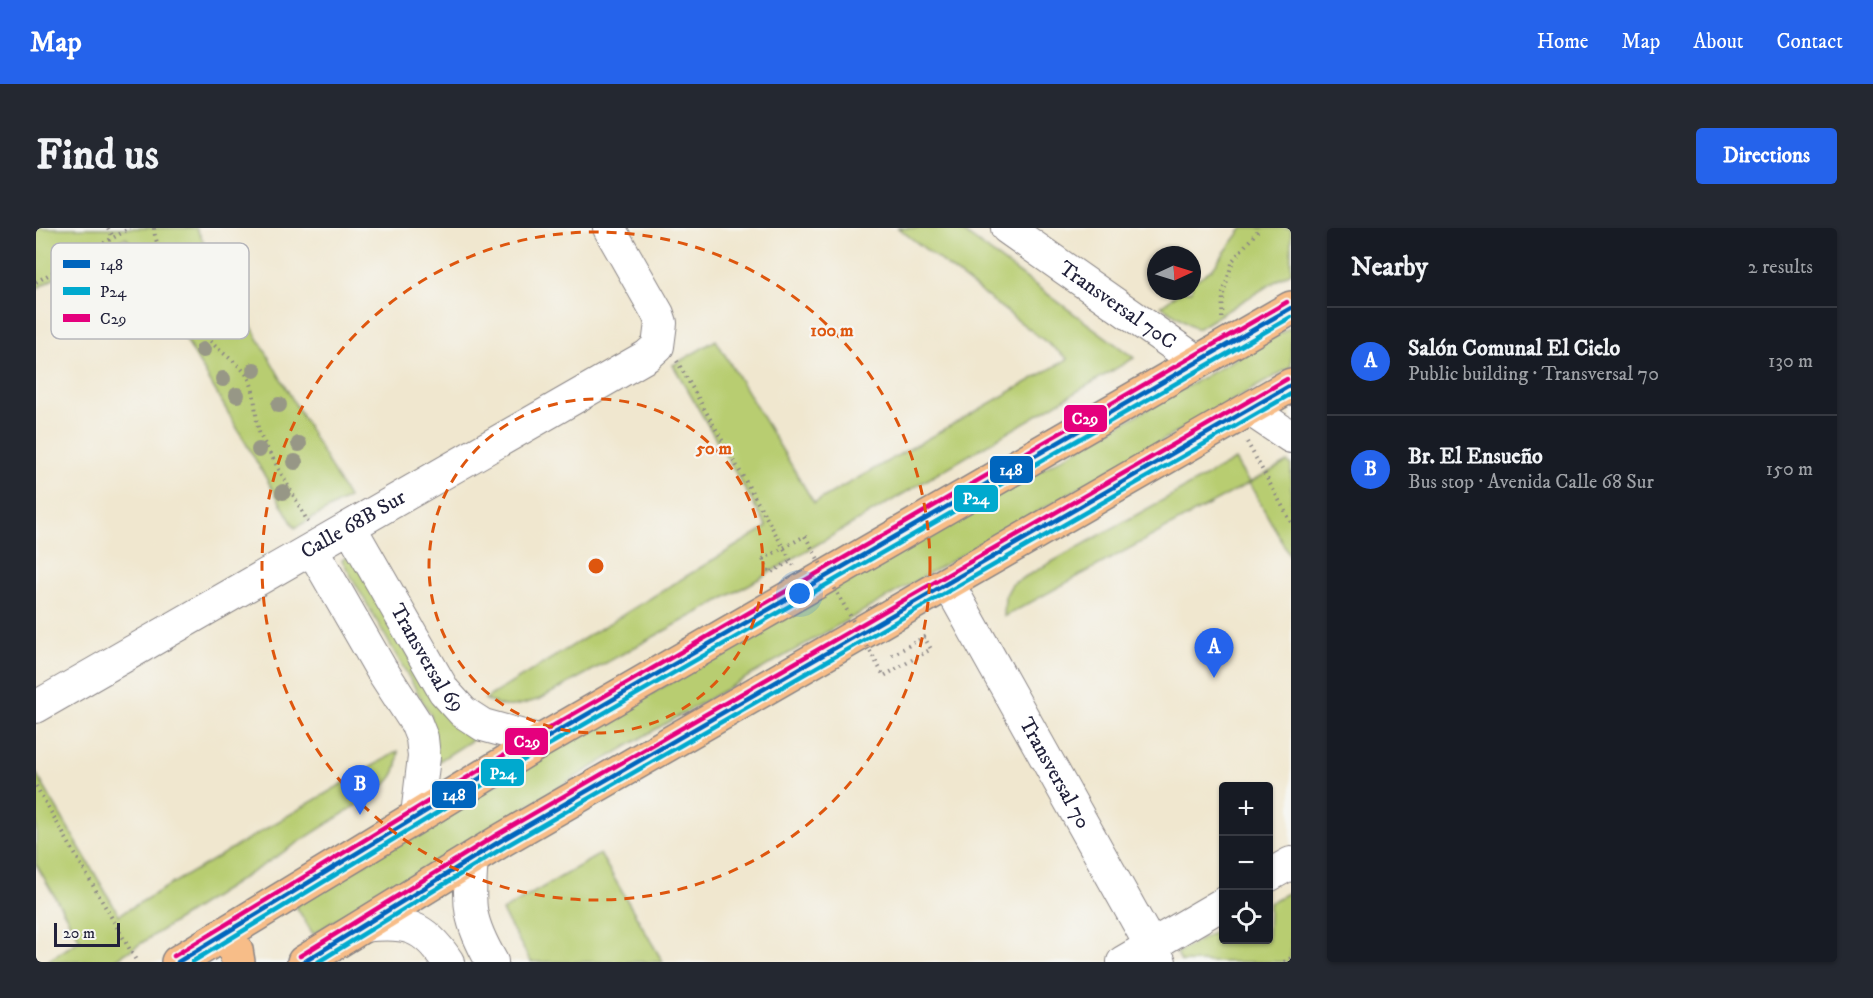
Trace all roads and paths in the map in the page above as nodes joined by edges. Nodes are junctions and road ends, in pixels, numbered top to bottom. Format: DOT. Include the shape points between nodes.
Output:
graph roads {
  1 [pos="108,228"];
  2 [pos="130,228"];
  3 [pos="154,228"];
  4 [pos="609,228"];
  5 [pos="1007,228"];
  6 [pos="1260,228"];
  7 [pos="113,237"];
  8 [pos="103,243"];
  9 [pos="156,243"];
  10 [pos="51,273"];
  11 [pos="36,282"];
  12 [pos="1291,308"];
  13 [pos="1221,326"];
  14 [pos="661,333"];
  15 [pos="209,339"];
  16 [pos="1198,362"];
  17 [pos="1291,385"];
  18 [pos="1249,409"];
  19 [pos="1291,437"];
  20 [pos="1247,442"];
  21 [pos="1291,522"];
  22 [pos="350,527"];
  23 [pos="310,537"];
  24 [pos="799,574"];
  25 [pos="948,583"];
  26 [pos="889,657"];
  27 [pos="36,707"];
  28 [pos="542,741"];
  29 [pos="36,786"];
  30 [pos="417,815"];
  31 [pos="472,859"];
  32 [pos="1291,863"];
  33 [pos="1273,874"];
  34 [pos="1219,907"];
  35 [pos="363,926"];
  36 [pos="229,949"];
  37 [pos="1156,954"];
  38 [pos="1291,958"];
  39 [pos="137,962"];
  40 [pos="178,962"];
  41 [pos="304,962"];
  42 [pos="448,962"];
  43 [pos="492,962"];
  44 [pos="1123,962"];
  45 [pos="1284,962"];
  1 -- 7 [label="path"];
  2 -- 7 [label="path"];
  3 -- 9 [label="path"];
  4 -- 14 [label="street" via="658,314"];
  5 -- 16 [label="street, Transversal 70C"];
  6 -- 13 [label="path" via="1233,260"];
  7 -- 8 [label="path"];
  10 -- 11 [label="path"];
  12 -- 16 [label="main road"];
  14 -- 22 [label="street, Calle 68B Sur" via="658,345 647,356"];
  14 -- 24 [label="path"];
  15 -- 23 [label="path" via="247,376 260,435"];
  16 -- 24 [label="main road"];
  17 -- 18 [label="main road"];
  18 -- 19 [label="street"];
  18 -- 25 [label="main road"];
  20 -- 21 [label="path"];
  22 -- 23 [label="street, Calle 68B Sur"];
  22 -- 28 [label="street, Transversal 69" via="444,691 463,712 483,725"];
  23 -- 27 [label="street, Calle 68B Sur"];
  23 -- 30 [label="street" via="422,738 424,757"];
  24 -- 26 [label="path, bridge" via="770,573 763,560 805,536 884,676 931,649 924,637"];
  24 -- 28 [label="main road"];
  25 -- 31 [label="main road"];
  25 -- 37 [label="street, Transversal 70"];
  28 -- 30 [label="main road"];
  29 -- 39 [label="path"];
  30 -- 36 [label="main road"];
  31 -- 35 [label="main road"];
  31 -- 43 [label="street" via="469,911"];
  32 -- 33 [label="street"];
  34 -- 37 [label="street"];
  35 -- 41 [label="main road"];
  35 -- 42 [label="street" via="394,923 412,927 434,941"];
  36 -- 40 [label="main road"];
  37 -- 44 [label="street"];
  38 -- 45 [label="path"];
}
